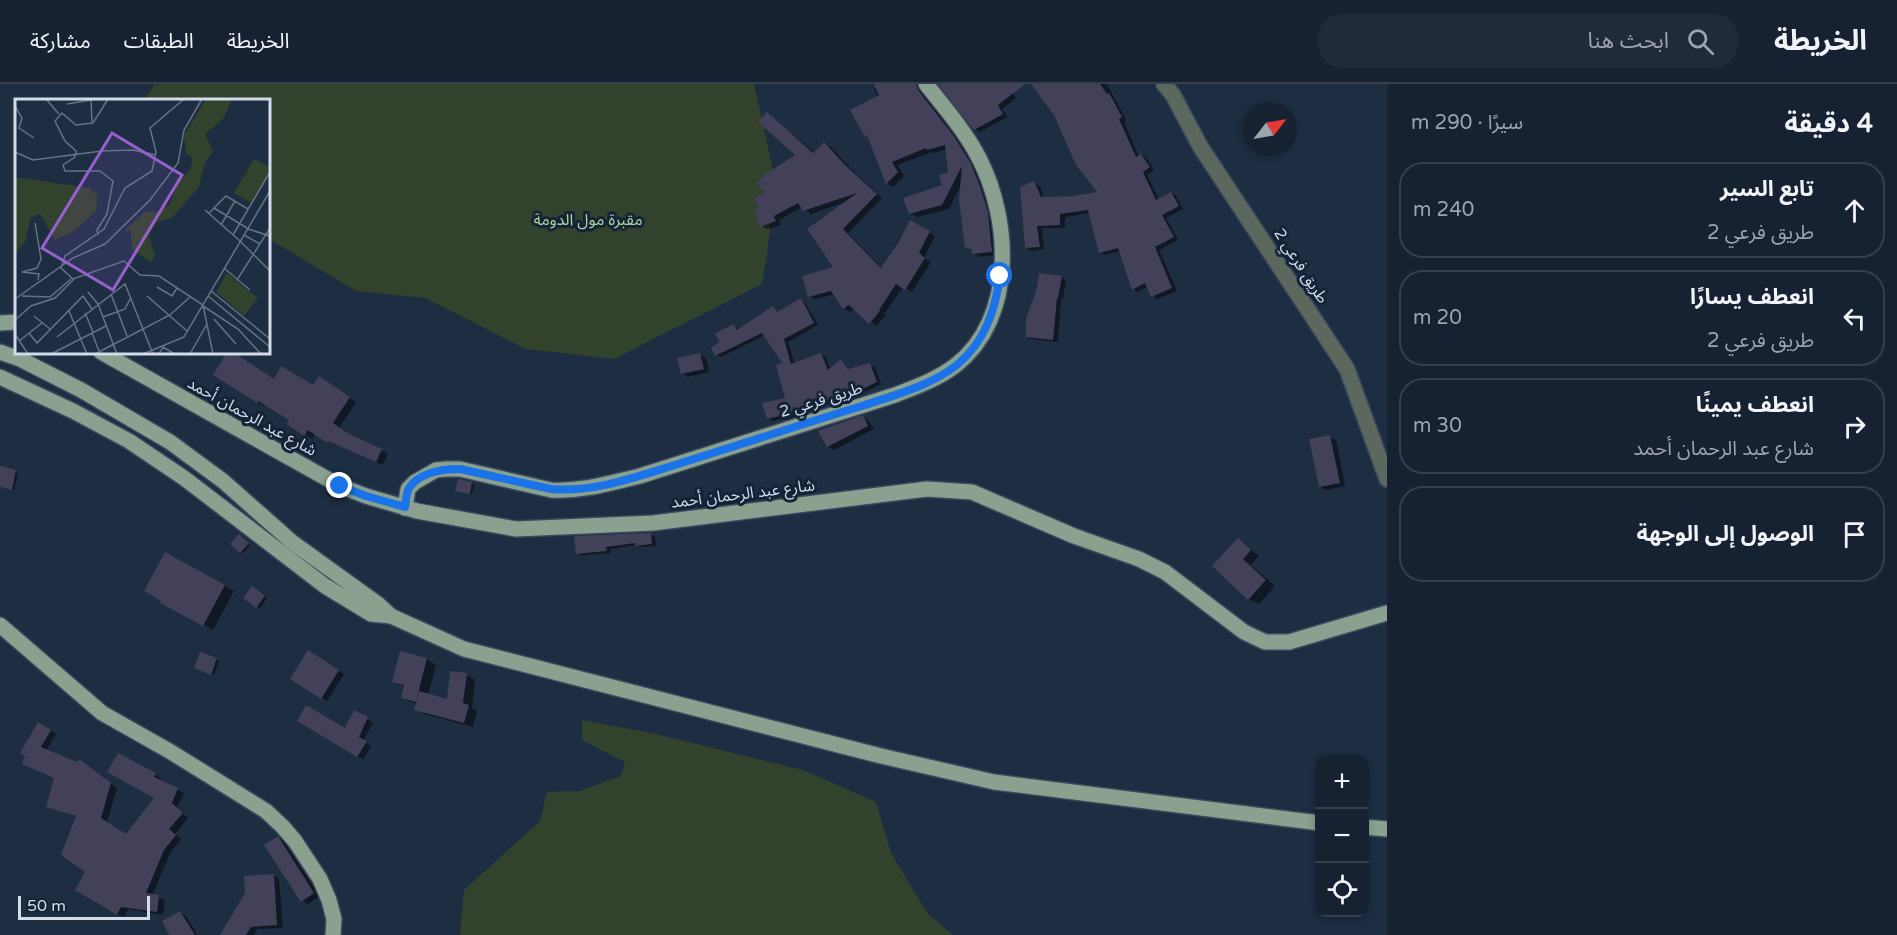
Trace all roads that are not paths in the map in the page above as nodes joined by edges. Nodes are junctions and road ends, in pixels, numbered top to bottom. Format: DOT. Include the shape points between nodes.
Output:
graph roads {
  1 [pos="926,84"];
  2 [pos="1164,84"];
  3 [pos="15,322"];
  4 [pos="0,323"];
  5 [pos="0,352"];
  6 [pos="105,354"];
  7 [pos="0,376"];
  8 [pos="1387,479"];
  9 [pos="405,507"];
  10 [pos="1387,613"];
  11 [pos="390,616"];
  12 [pos="0,626"];
  13 [pos="1315,821"];
  14 [pos="1369,827"];
  15 [pos="1387,829"];
  16 [pos="333,935"];
  1 -- 9 [label="main road, طريق فرعي 2" via="964,132 979,159 999,218 997,302 981,338 957,365 927,383 895,395 640,476 566,491 460,469 436,470 408,489"];
  2 -- 8 [label="street, طريق فرعي 2" via="1200,146 1347,369"];
  3 -- 4 [label="main road"];
  5 -- 11 [label="main road" via="81,390 170,442"];
  6 -- 9 [label="main road, شارع عبد الرحمان أحمد" via="340,486"];
  7 -- 11 [label="main road" via="129,441 325,586 371,614"];
  9 -- 10 [label="main road, شارع عبد الرحمان أحمد" via="492,526 538,530 653,523 885,493 944,489 972,492 1165,572 1244,632 1265,642 1289,642"];
  11 -- 13 [label="main road" via="464,649 858,751 994,782"];
  12 -- 16 [label="main road" via="102,713 266,811 295,841 320,879 334,919"];
  14 -- 15 [label="main road"];
}
